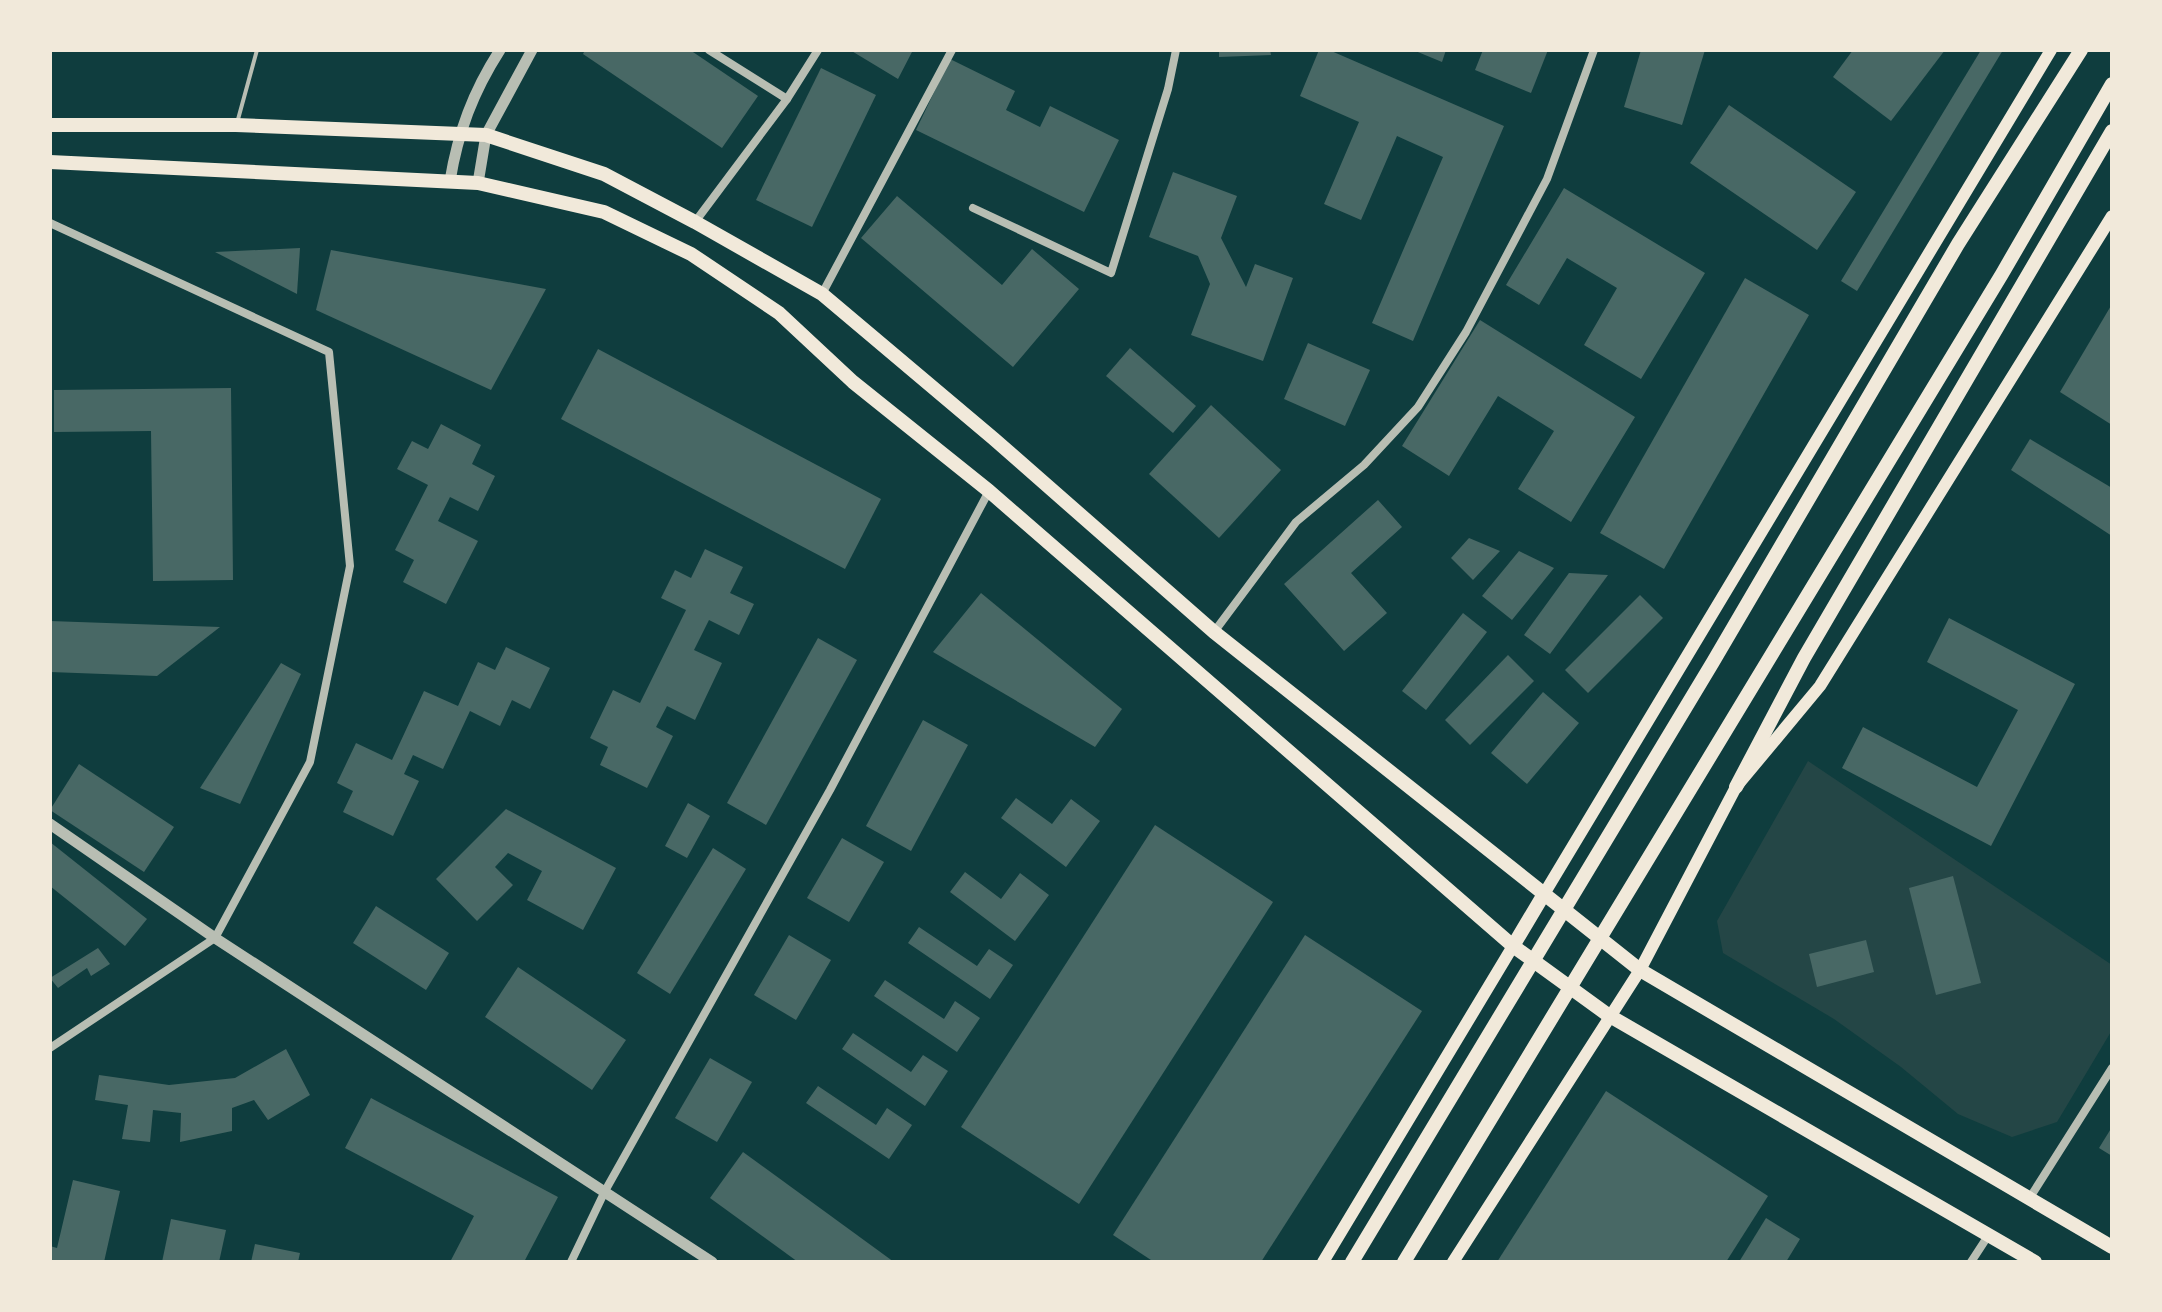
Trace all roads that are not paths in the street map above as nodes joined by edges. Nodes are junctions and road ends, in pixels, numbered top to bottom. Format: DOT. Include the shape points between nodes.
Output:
graph roads {
  1 [pos="257,50"];
  2 [pos="500,50"];
  3 [pos="532,50"];
  4 [pos="709,50"];
  5 [pos="818,50"];
  6 [pos="952,50"];
  7 [pos="1176,50"];
  8 [pos="1594,50"];
  9 [pos="2051,50"];
  10 [pos="2081,50"];
  11 [pos="2112,84"];
  12 [pos="787,99"];
  13 [pos="50,125"];
  14 [pos="236,125"];
  15 [pos="2112,131"];
  16 [pos="458,134"];
  17 [pos="486,135"];
  18 [pos="50,162"];
  19 [pos="450,181"];
  20 [pos="478,183"];
  21 [pos="973,208"];
  22 [pos="2112,216"];
  23 [pos="695,222"];
  24 [pos="50,223"];
  25 [pos="822,294"];
  26 [pos="989,491"];
  27 [pos="1214,632"];
  28 [pos="1736,787"];
  29 [pos="50,824"];
  30 [pos="1544,894"];
  31 [pos="215,938"];
  32 [pos="1513,946"];
  33 [pos="1640,970"];
  34 [pos="1608,1015"];
  35 [pos="50,1048"];
  36 [pos="2112,1068"];
  37 [pos="605,1191"];
  38 [pos="2029,1199"];
  39 [pos="1988,1236"];
  40 [pos="2112,1247"];
  41 [pos="571,1262"];
  42 [pos="712,1262"];
  43 [pos="1323,1262"];
  44 [pos="1352,1262"];
  45 [pos="1404,1262"];
  46 [pos="1453,1262"];
  47 [pos="1971,1262"];
  48 [pos="2035,1262"];
  1 -- 14 [label="lane"];
  2 -- 16 [label="street" via="481,79"];
  3 -- 17 [label="street"];
  4 -- 12 [label="street"];
  5 -- 12 [label="street"];
  6 -- 25 [label="street"];
  7 -- 21 [label="street" via="1111,273"];
  8 -- 27 [label="street" via="1547,179 1466,332 1418,407 1364,465 1296,522"];
  9 -- 30 [label="main road"];
  10 -- 44 [label="main road" via="1958,244"];
  11 -- 45 [label="main road"];
  12 -- 23 [label="street"];
  13 -- 14 [label="main road"];
  14 -- 16 [label="main road"];
  15 -- 28 [label="main road" via="1804,658"];
  16 -- 17 [label="main road"];
  16 -- 19 [label="street"];
  17 -- 20 [label="street"];
  17 -- 23 [label="main road" via="604,174"];
  18 -- 19 [label="main road"];
  19 -- 20 [label="main road"];
  20 -- 26 [label="main road" via="604,212 691,254 779,313 853,382"];
  22 -- 28 [label="main road" via="1820,686"];
  23 -- 25 [label="main road"];
  24 -- 31 [label="street" via="329,352 350,566 310,762"];
  25 -- 27 [label="main road"];
  26 -- 32 [label="main road"];
  26 -- 37 [label="street" via="830,790"];
  27 -- 30 [label="main road"];
  28 -- 33 [label="main road"];
  29 -- 31 [label="street"];
  30 -- 32 [label="main road"];
  30 -- 33 [label="main road"];
  31 -- 35 [label="street"];
  31 -- 37 [label="street"];
  32 -- 34 [label="main road"];
  32 -- 43 [label="main road"];
  33 -- 34 [label="main road"];
  33 -- 38 [label="main road"];
  34 -- 39 [label="main road"];
  34 -- 46 [label="main road"];
  36 -- 38 [label="street"];
  37 -- 41 [label="street"];
  37 -- 42 [label="street"];
  38 -- 40 [label="main road"];
  39 -- 47 [label="street"];
  39 -- 48 [label="main road"];
}
